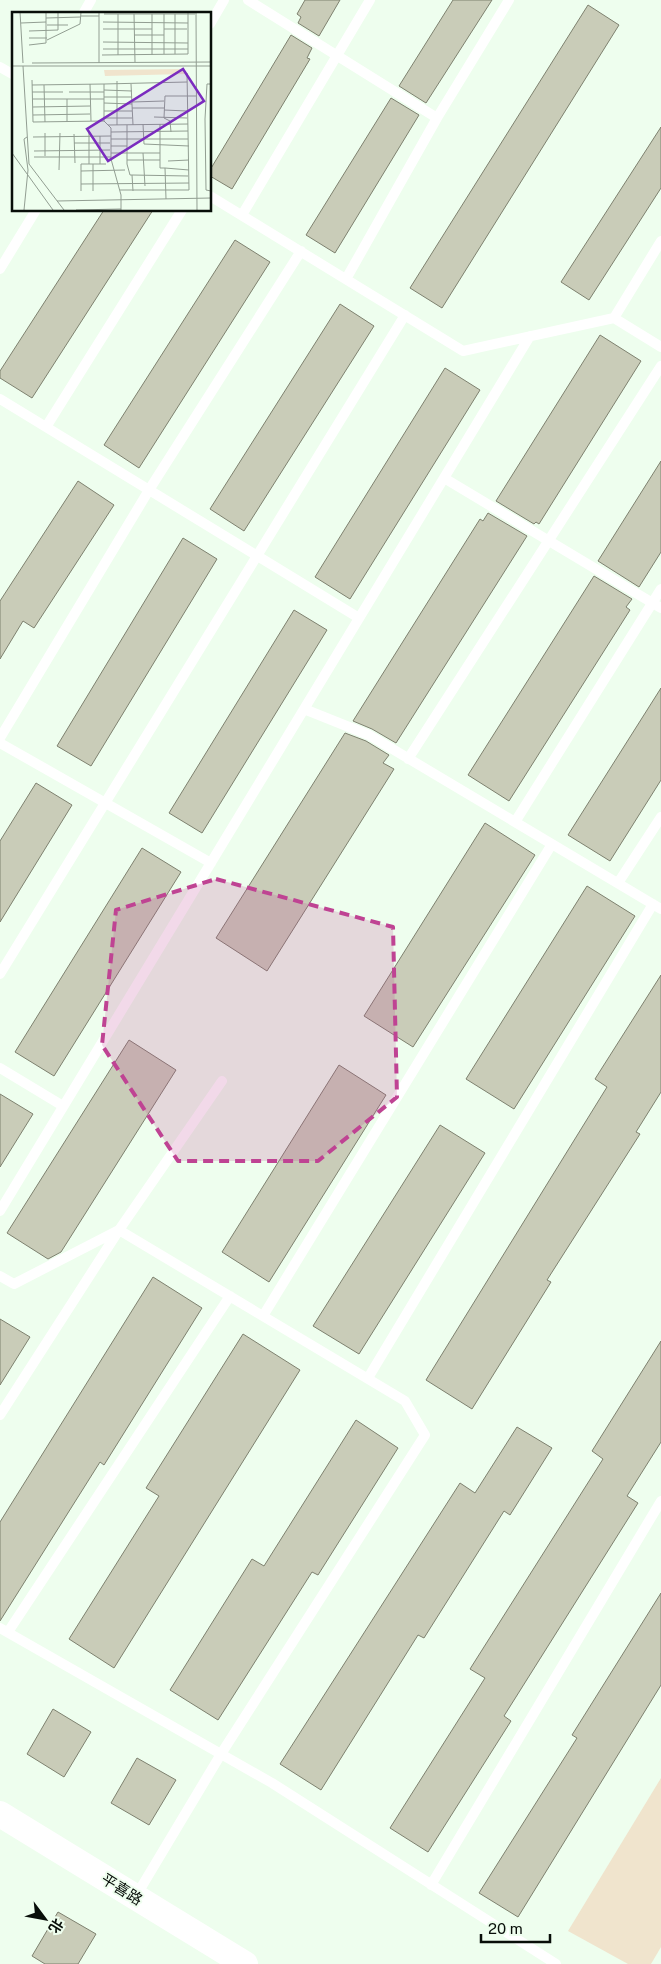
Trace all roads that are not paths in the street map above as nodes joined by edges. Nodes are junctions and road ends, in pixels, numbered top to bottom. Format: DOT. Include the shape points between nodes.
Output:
graph roads {
  1 [pos="91,0"];
  2 [pos="224,0"];
  3 [pos="248,0"];
  4 [pos="370,0"];
  5 [pos="509,0"];
  6 [pos="84,12"];
  7 [pos="211,22"];
  8 [pos="337,56"];
  9 [pos="0,67"];
  10 [pos="12,74"];
  11 [pos="438,118"];
  12 [pos="211,197"];
  13 [pos="35,211"];
  14 [pos="181,211"];
  15 [pos="242,215"];
  16 [pos="661,241"];
  17 [pos="301,251"];
  18 [pos="0,269"];
  19 [pos="346,279"];
  20 [pos="405,315"];
  21 [pos="614,318"];
  22 [pos="530,336"];
  23 [pos="661,347"];
  24 [pos="661,366"];
  25 [pos="0,399"];
  26 [pos="46,427"];
  27 [pos="444,478"];
  28 [pos="149,490"];
  29 [pos="548,542"];
  30 [pos="257,556"];
  31 [pos="661,589"];
  32 [pos="657,606"];
  33 [pos="359,618"];
  34 [pos="304,709"];
  35 [pos="0,738"];
  36 [pos="0,743"];
  37 [pos="408,759"];
  38 [pos="105,802"];
  39 [pos="661,817"];
  40 [pos="515,822"];
  41 [pos="552,844"];
  42 [pos="211,863"];
  43 [pos="618,883"];
  44 [pos="657,906"];
  45 [pos="0,974"];
  46 [pos="0,1068"];
  47 [pos="222,1080"];
  48 [pos="63,1106"];
  49 [pos="0,1211"];
  50 [pos="119,1230"];
  51 [pos="0,1276"];
  52 [pos="230,1296"];
  53 [pos="263,1316"];
  54 [pos="368,1378"];
  55 [pos="0,1415"];
  56 [pos="661,1501"];
  57 [pos="4,1630"];
  58 [pos="221,1754"];
  59 [pos="0,1814"];
  60 [pos="431,1885"];
  61 [pos="136,1897"];
  62 [pos="245,1964"];
  63 [pos="556,1964"];
  1 -- 6 [label="lane"];
  2 -- 7 [label="lane"];
  3 -- 8 [label="lane"];
  4 -- 8 [label="lane"];
  5 -- 11 [label="lane"];
  8 -- 11 [label="lane"];
  8 -- 15 [label="lane"];
  9 -- 10 [label="lane"];
  11 -- 19 [label="lane"];
  12 -- 15 [label="lane"];
  13 -- 18 [label="lane"];
  14 -- 26 [label="lane"];
  15 -- 17 [label="lane"];
  16 -- 21 [label="lane"];
  17 -- 19 [label="lane"];
  17 -- 28 [label="lane"];
  19 -- 20 [label="lane"];
  20 -- 22 [label="lane" via="463,351"];
  20 -- 30 [label="lane"];
  21 -- 22 [label="lane"];
  21 -- 23 [label="lane"];
  22 -- 27 [label="lane"];
  24 -- 29 [label="lane"];
  25 -- 26 [label="lane"];
  26 -- 28 [label="lane"];
  27 -- 29 [label="lane"];
  27 -- 33 [label="lane"];
  28 -- 30 [label="lane"];
  28 -- 35 [label="lane"];
  29 -- 32 [label="lane"];
  29 -- 37 [label="lane"];
  30 -- 33 [label="lane"];
  30 -- 38 [label="lane"];
  31 -- 32 [label="lane"];
  32 -- 40 [label="lane"];
  33 -- 34 [label="lane"];
  34 -- 37 [label="lane" via="369,735"];
  34 -- 42 [label="lane"];
  36 -- 38 [label="lane"];
  37 -- 40 [label="lane"];
  38 -- 42 [label="lane"];
  38 -- 45 [label="lane"];
  39 -- 43 [label="lane"];
  40 -- 41 [label="lane"];
  41 -- 43 [label="lane"];
  41 -- 53 [label="lane"];
  42 -- 48 [label="lane"];
  43 -- 44 [label="lane"];
  44 -- 54 [label="lane"];
  46 -- 48 [label="lane"];
  47 -- 50 [label="lane"];
  48 -- 49 [label="lane"];
  50 -- 51 [label="lane" via="14,1284"];
  50 -- 52 [label="lane"];
  50 -- 55 [label="lane"];
  52 -- 53 [label="lane"];
  52 -- 57 [label="lane"];
  53 -- 54 [label="lane"];
  54 -- 58 [label="lane" via="406,1401 425,1435"];
  56 -- 60 [label="lane"];
  57 -- 58 [label="lane"];
  58 -- 60 [label="lane"];
  58 -- 61 [label="lane"];
  59 -- 61 [label="street, 平喜路"];
  60 -- 63 [label="lane"];
  61 -- 62 [label="street, 平喜路"];
}
